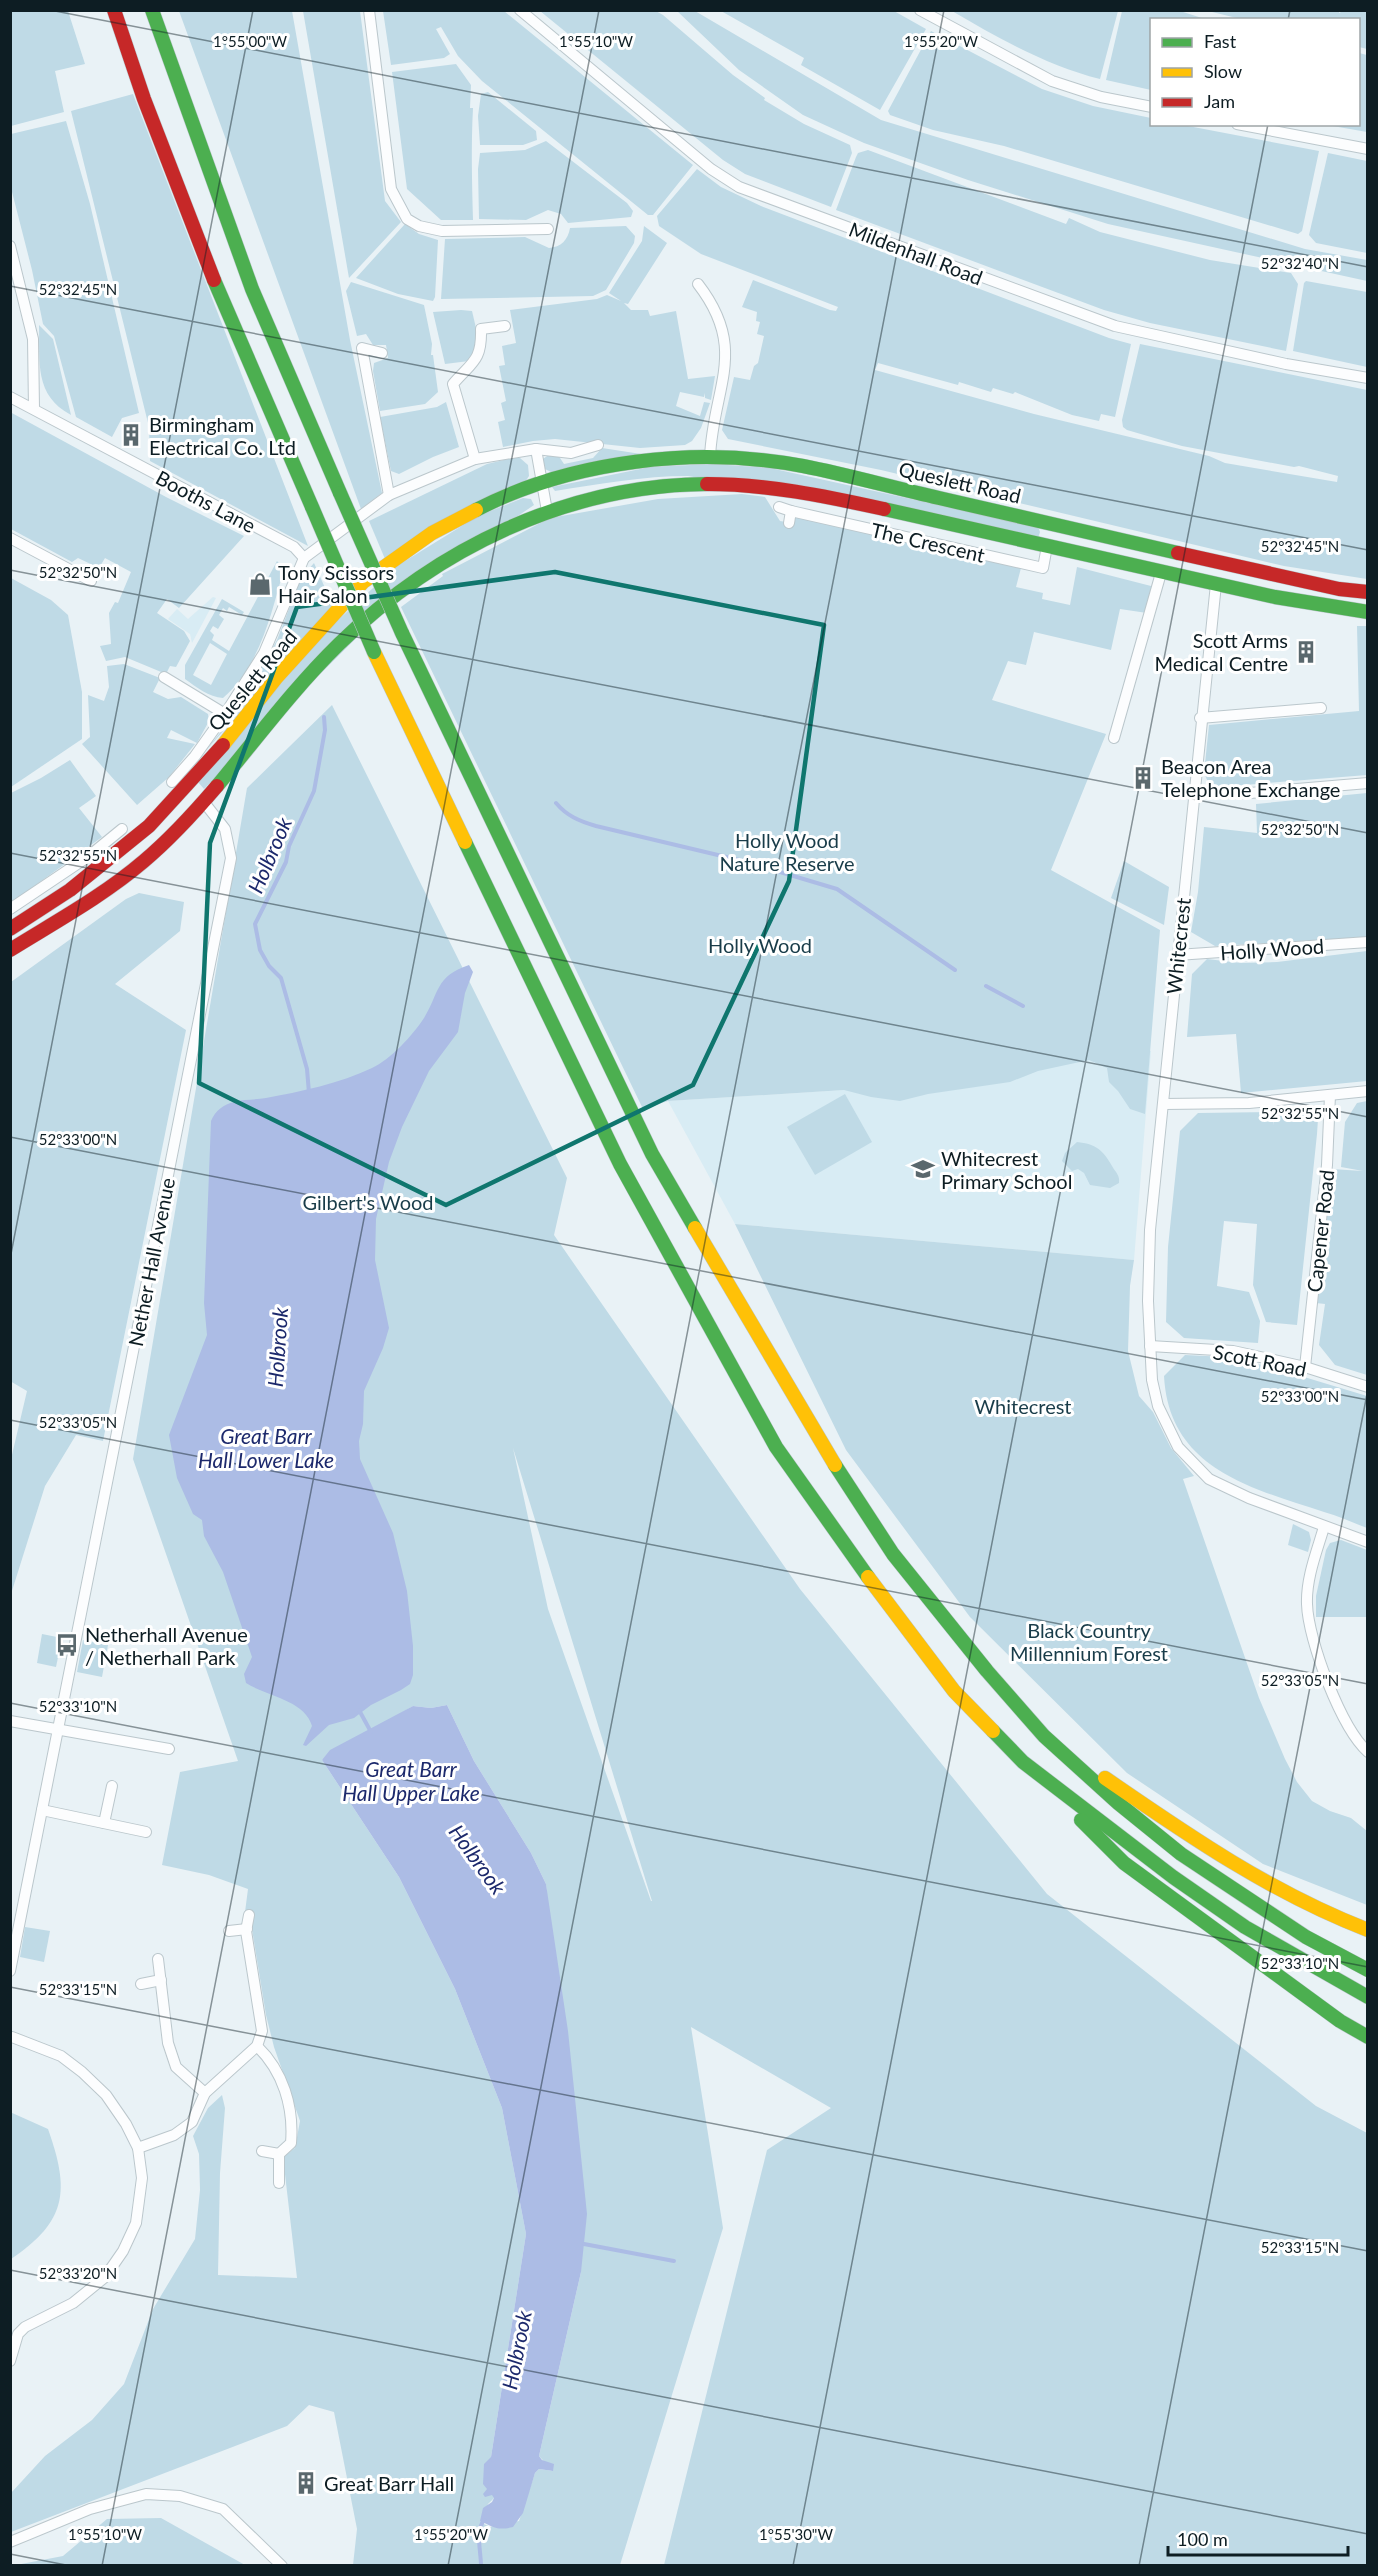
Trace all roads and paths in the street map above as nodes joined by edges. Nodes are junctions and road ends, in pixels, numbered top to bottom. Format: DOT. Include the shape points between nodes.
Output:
graph roads {
  1 [pos="114,10"];
  2 [pos="152,10"];
  3 [pos="369,10"];
  4 [pos="520,10"];
  5 [pos="920,10"];
  6 [pos="1150,107"];
  7 [pos="1247,126"];
  8 [pos="1368,149"];
  9 [pos="548,229"];
  10 [pos="10,246"];
  11 [pos="698,284"];
  12 [pos="505,326"];
  13 [pos="382,353"];
  14 [pos="1368,378"];
  15 [pos="10,397"];
  16 [pos="34,409"];
  17 [pos="598,445"];
  18 [pos="536,449"];
  19 [pos="710,457"];
  20 [pos="475,459"];
  21 [pos="541,483"];
  22 [pos="389,495"];
  23 [pos="779,507"];
  24 [pos="547,511"];
  25 [pos="791,511"];
  26 [pos="789,523"];
  27 [pos="1054,524"];
  28 [pos="10,538"];
  29 [pos="1047,546"];
  30 [pos="304,558"];
  31 [pos="1220,563"];
  32 [pos="1161,573"];
  33 [pos="91,581"];
  34 [pos="1216,584"];
  35 [pos="1368,592"];
  36 [pos="1368,612"];
  37 [pos="164,677"];
  38 [pos="1321,708"];
  39 [pos="225,714"];
  40 [pos="1200,718"];
  41 [pos="1114,738"];
  42 [pos="172,782"];
  43 [pos="1368,783"];
  44 [pos="1193,793"];
  45 [pos="203,801"];
  46 [pos="122,829"];
  47 [pos="10,909"];
  48 [pos="10,929"];
  49 [pos="1368,942"];
  50 [pos="10,950"];
  51 [pos="1177,955"];
  52 [pos="1368,1091"];
  53 [pos="1330,1095"];
  54 [pos="1164,1104"];
  55 [pos="1150,1346"];
  56 [pos="1305,1367"];
  57 [pos="1368,1387"];
  58 [pos="1324,1527"];
  59 [pos="1368,1542"];
  60 [pos="10,1721"];
  61 [pos="57,1730"];
  62 [pos="1044,1736"];
  63 [pos="169,1749"];
  64 [pos="1368,1752"];
  65 [pos="1023,1762"];
  66 [pos="112,1786"];
  67 [pos="42,1810"];
  68 [pos="104,1823"];
  69 [pos="146,1832"];
  70 [pos="249,1915"];
  71 [pos="247,1929"];
  72 [pos="1368,1930"];
  73 [pos="229,1931"];
  74 [pos="158,1959"];
  75 [pos="1368,1970"];
  76 [pos="10,1971"];
  77 [pos="161,1980"];
  78 [pos="141,1984"];
  79 [pos="1368,1997"];
  80 [pos="11,2037"];
  81 [pos="1368,2037"];
  82 [pos="257,2046"];
  83 [pos="205,2093"];
  84 [pos="138,2148"];
  85 [pos="262,2151"];
  86 [pos="279,2154"];
  87 [pos="279,2183"];
  88 [pos="10,2361"];
  89 [pos="10,2542"];
  90 [pos="282,2565"];
  1 -- 65 [label="highway, bridge" via="144,99 223,302 374,652 621,1164 776,1447 954,1691"];
  2 -- 62 [label="highway, bridge" via="252,289 340,493 402,633 652,1154 818,1439 893,1554"];
  3 -- 9 [label="street" via="391,189 407,219 442,231"];
  4 -- 14 [label="street, Mildenhall Road" via="711,169 739,187 1115,326"];
  5 -- 6 [label="street" via="1052,81 1101,97"];
  7 -- 8 [label="street"];
  10 -- 16 [label="street" via="33,339"];
  11 -- 19 [label="street" via="708,297 725,337 726,372"];
  12 -- 20 [label="street" via="481,329 482,348 474,363 453,384"];
  13 -- 22 [label="street" via="362,348"];
  15 -- 16 [label="street, Booths Lane"];
  16 -- 30 [label="street, Booths Lane" via="294,547"];
  17 -- 18 [label="street" via="571,453"];
  18 -- 20 [label="street"];
  18 -- 21 [label="street"];
  19 -- 21 [label="highway, Queslett Road" via="665,458"];
  19 -- 27 [label="highway, Queslett Road" via="801,466"];
  20 -- 22 [label="street"];
  21 -- 24 [label="street"];
  21 -- 48 [label="highway, Queslett Road" via="495,500 432,533 363,582 149,826 70,890"];
  22 -- 30 [label="street"];
  23 -- 25 [label="street, The Crescent"];
  24 -- 29 [label="highway, Queslett Road" via="666,486 751,485 821,495"];
  24 -- 45 [label="highway, Queslett Road" via="445,559 370,615 264,727"];
  25 -- 26 [label="street"];
  25 -- 29 [label="street, The Crescent" via="1043,568"];
  27 -- 29 [label="highway"];
  27 -- 31 [label="highway, Queslett Road"];
  28 -- 33 [label="street"];
  29 -- 32 [label="highway, Queslett Road"];
  30 -- 39 [label="street, Queslett Road" via="264,653"];
  31 -- 34 [label="highway"];
  31 -- 35 [label="highway, Queslett Road"];
  32 -- 34 [label="highway, Queslett Road"];
  32 -- 41 [label="street"];
  34 -- 36 [label="highway, Queslett Road"];
  34 -- 40 [label="street, Whitecrest"];
  37 -- 39 [label="street"];
  38 -- 40 [label="street"];
  39 -- 42 [label="street, Queslett Road"];
  40 -- 44 [label="street, Whitecrest"];
  43 -- 44 [label="street" via="1250,793"];
  44 -- 51 [label="street, Whitecrest"];
  45 -- 50 [label="highway, Queslett Road" via="160,846 114,885"];
  45 -- 61 [label="street, Nether Hall Avenue" via="225,829 231,858"];
  46 -- 47 [label="street"];
  49 -- 51 [label="street, Holly Wood"];
  51 -- 54 [label="street, Whitecrest"];
  52 -- 53 [label="street"];
  53 -- 54 [label="street" via="1249,1103"];
  53 -- 56 [label="street, Capener Road" via="1327,1165"];
  54 -- 55 [label="street, Whitecrest" via="1148,1247"];
  55 -- 56 [label="street, Scott Road" via="1233,1351"];
  55 -- 58 [label="street, Whitecrest" via="1158,1406 1178,1447 1209,1479"];
  56 -- 57 [label="street, Scott Road"];
  58 -- 59 [label="street, Whitecrest"];
  58 -- 64 [label="street" via="1308,1585 1309,1623 1344,1719"];
  60 -- 61 [label="street"];
  61 -- 63 [label="street"];
  61 -- 67 [label="street, Nether Hall Avenue"];
  62 -- 72 [label="highway" via="1279,1892"];
  62 -- 75 [label="highway" via="1181,1854 1306,1937"];
  65 -- 79 [label="highway" via="1245,1927"];
  65 -- 81 [label="highway" via="1124,1863 1340,2021"];
  66 -- 68 [label="street"];
  67 -- 68 [label="street"];
  67 -- 76 [label="street, Nether Hall Avenue"];
  68 -- 69 [label="street"];
  70 -- 71 [label="street"];
  71 -- 73 [label="street"];
  71 -- 82 [label="street" via="262,2031"];
  74 -- 77 [label="street"];
  77 -- 78 [label="street"];
  77 -- 83 [label="street" via="168,2043 176,2067"];
  80 -- 84 [label="street" via="61,2056 82,2072 106,2095"];
  82 -- 83 [label="street"];
  82 -- 86 [label="street" via="269,2057 291,2106 291,2143"];
  83 -- 84 [label="street" via="192,2122 174,2135"];
  84 -- 88 [label="street" via="142,2178 136,2223 123,2251 105,2277 73,2303 25,2327 18,2334"];
  85 -- 86 [label="street"];
  86 -- 87 [label="street"];
  89 -- 90 [label="street" via="90,2510 146,2494 180,2496 223,2509"];
}
